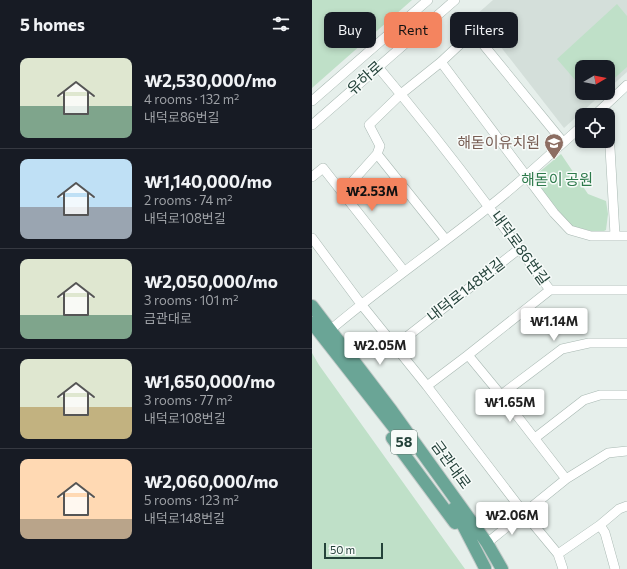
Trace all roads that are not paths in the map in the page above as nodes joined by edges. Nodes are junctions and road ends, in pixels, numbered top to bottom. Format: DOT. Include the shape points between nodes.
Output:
graph roads {
  1 [pos="428,0"];
  2 [pos="455,0"];
  3 [pos="441,62"];
  4 [pos="378,67"];
  5 [pos="627,86"];
  6 [pos="401,94"];
  7 [pos="312,101"];
  8 [pos="603,108"];
  9 [pos="312,126"];
  10 [pos="575,132"];
  11 [pos="563,142"];
  12 [pos="610,148"];
  13 [pos="377,154"];
  14 [pos="312,177"];
  15 [pos="526,177"];
  16 [pos="343,192"];
  17 [pos="489,207"];
  18 [pos="615,235"];
  19 [pos="627,236"];
  20 [pos="312,238"];
  21 [pos="446,240"];
  22 [pos="519,249"];
  23 [pos="404,270"];
  24 [pos="550,290"];
  25 [pos="627,290"];
  26 [pos="312,296"];
  27 [pos="361,304"];
  28 [pos="312,306"];
  29 [pos="312,323"];
  30 [pos="335,326"];
  31 [pos="312,334"];
  32 [pos="627,343"];
  33 [pos="396,346"];
  34 [pos="468,355"];
  35 [pos="427,386"];
  36 [pos="501,395"];
  37 [pos="627,395"];
  38 [pos="535,438"];
  39 [pos="627,451"];
  40 [pos="423,454"];
  41 [pos="566,479"];
  42 [pos="627,506"];
  43 [pos="524,513"];
  44 [pos="600,525"];
  45 [pos="487,543"];
  46 [pos="558,554"];
  47 [pos="485,568"];
  48 [pos="502,569"];
  49 [pos="563,569"];
  50 [pos="615,569"];
  1 -- 7 [label="street, 유하로"];
  2 -- 4 [label="street, 유하로"];
  3 -- 6 [label="street"];
  3 -- 11 [label="street" via="473,32"];
  3 -- 15 [label="street"];
  4 -- 6 [label="street, 내덕로86번길"];
  4 -- 9 [label="street, 유하로"];
  5 -- 8 [label="street"];
  6 -- 13 [label="street" via="369,125 380,146"];
  6 -- 17 [label="street, 내덕로86번길"];
  10 -- 11 [label="street, 내덕로86번길"];
  11 -- 15 [label="street, 내덕로86번길"];
  12 -- 18 [label="street"];
  13 -- 16 [label="street"];
  13 -- 21 [label="street"];
  14 -- 16 [label="street" via="323,168"];
  15 -- 17 [label="street, 내덕로86번길"];
  15 -- 18 [label="street" via="570,230 591,236"];
  16 -- 23 [label="street"];
  17 -- 21 [label="street, 내덕로86번길"];
  17 -- 22 [label="street, 내덕로86번길"];
  18 -- 19 [label="street"];
  20 -- 27 [label="street"];
  21 -- 23 [label="street, 내덕로86번길"];
  22 -- 24 [label="street, 내덕로86번길"];
  22 -- 33 [label="street, 내덕로148번길"];
  23 -- 27 [label="street, 내덕로86번길"];
  24 -- 25 [label="street"];
  24 -- 34 [label="street"];
  26 -- 30 [label="main road"];
  27 -- 30 [label="street, 내덕로86번길"];
  27 -- 33 [label="street"];
  28 -- 40 [label="main road, 금관대로 / 58"];
  29 -- 47 [label="main road, 금관대로 / 58" via="457,513"];
  30 -- 40 [label="main road" via="394,406"];
  31 -- 47 [label="main road" via="405,455"];
  32 -- 36 [label="street" via="589,342 562,349"];
  33 -- 35 [label="street"];
  34 -- 35 [label="street"];
  34 -- 36 [label="street"];
  35 -- 43 [label="street"];
  36 -- 38 [label="street"];
  37 -- 38 [label="street" via="600,395 584,400"];
  38 -- 41 [label="street"];
  39 -- 41 [label="street" via="608,453"];
  40 -- 45 [label="main road, 금관대로 / 58"];
  41 -- 43 [label="street"];
  42 -- 44 [label="street" via="619,509"];
  43 -- 45 [label="street"];
  43 -- 46 [label="street"];
  44 -- 46 [label="street"];
  44 -- 50 [label="street"];
  45 -- 48 [label="main road, 금관대로 / 58"];
  46 -- 49 [label="street"];
}
